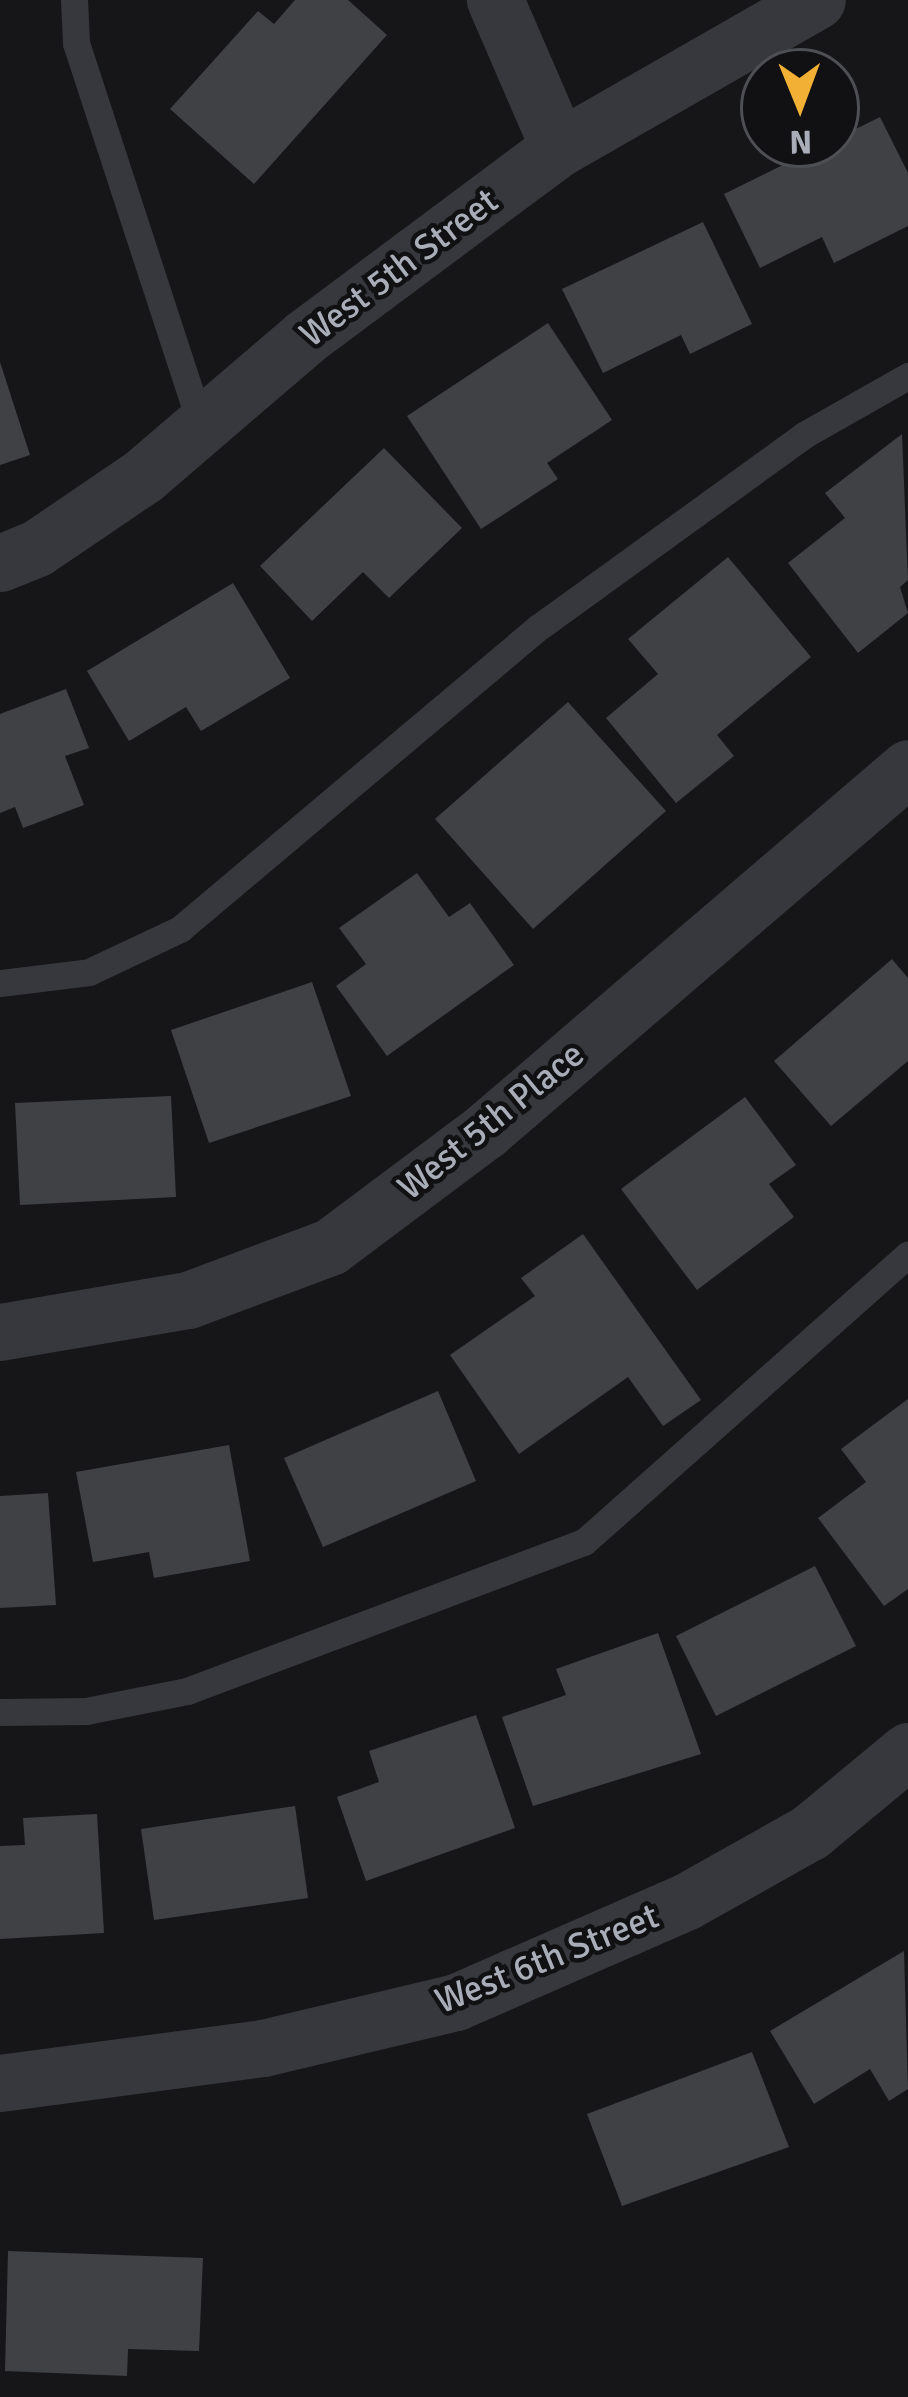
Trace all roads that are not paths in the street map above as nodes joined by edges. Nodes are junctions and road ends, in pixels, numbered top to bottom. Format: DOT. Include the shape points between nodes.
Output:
graph roads {
  1 [pos="74,0"];
  2 [pos="495,0"];
  3 [pos="817,0"];
  4 [pos="559,148"];
  5 [pos="908,376"];
  6 [pos="201,426"];
  7 [pos="0,563"];
  8 [pos="908,768"];
  9 [pos="0,983"];
  10 [pos="908,1254"];
  11 [pos="0,1331"];
  12 [pos="0,1712"];
  13 [pos="908,1750"];
  14 [pos="0,2083"];
  1 -- 6 [label="lane" via="82,65"];
  2 -- 4 [label="street"];
  3 -- 4 [label="street, West 5th Street"];
  4 -- 6 [label="street, West 5th Street" via="305,337"];
  5 -- 9 [label="lane" via="804,435 539,627 180,929 89,972"];
  6 -- 7 [label="street, West 5th Street" via="37,548"];
  8 -- 11 [label="street, West 5th Place" via="485,1131 330,1247 188,1300"];
  10 -- 12 [label="lane" via="584,1542 187,1691 86,1711"];
  13 -- 14 [label="street, West 6th Street" via="810,1832 728,1878 455,2002 263,2048"];
}
